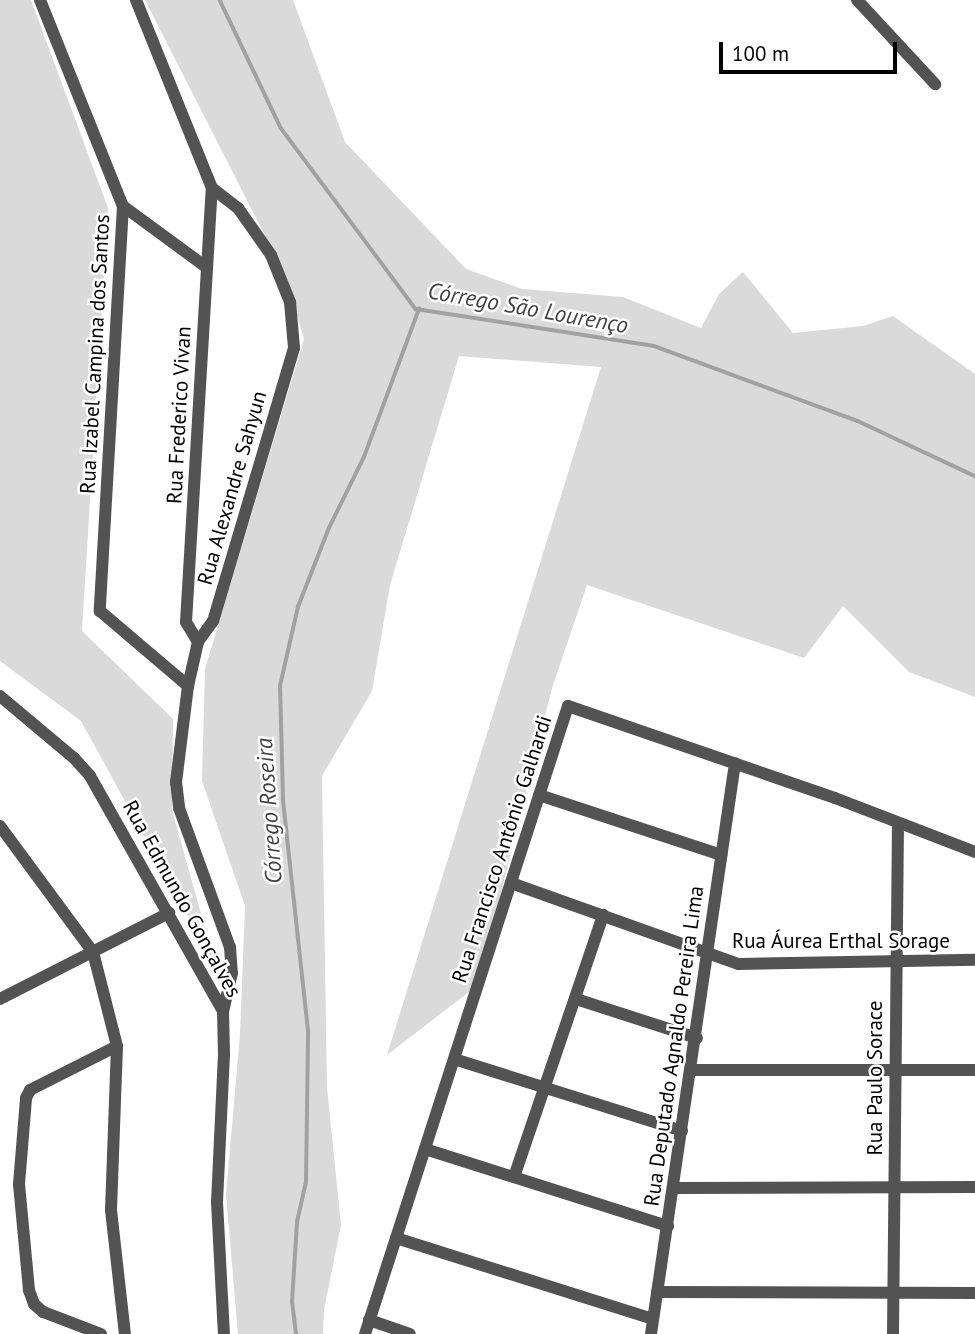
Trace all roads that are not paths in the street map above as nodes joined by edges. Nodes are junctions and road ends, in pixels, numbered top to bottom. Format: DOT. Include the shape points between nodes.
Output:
graph roads {
  1 [pos="40,0"];
  2 [pos="136,0"];
  3 [pos="857,0"];
  4 [pos="935,84"];
  5 [pos="212,188"];
  6 [pos="123,206"];
  7 [pos="206,267"];
  8 [pos="198,642"];
  9 [pos="188,685"];
  10 [pos="0,696"];
  11 [pos="735,763"];
  12 [pos="540,795"];
  13 [pos="898,823"];
  14 [pos="0,826"];
  15 [pos="975,852"];
  16 [pos="721,855"];
  17 [pos="511,883"];
  18 [pos="169,913"];
  19 [pos="603,915"];
  20 [pos="93,952"];
  21 [pos="706,953"];
  22 [pos="896,959"];
  23 [pos="975,960"];
  24 [pos="3,992"];
  25 [pos="576,999"];
  26 [pos="223,1012"];
  27 [pos="697,1038"];
  28 [pos="117,1046"];
  29 [pos="454,1059"];
  30 [pos="692,1070"];
  31 [pos="895,1070"];
  32 [pos="975,1070"];
  33 [pos="543,1087"];
  34 [pos="682,1131"];
  35 [pos="425,1149"];
  36 [pos="513,1177"];
  37 [pos="894,1187"];
  38 [pos="975,1187"];
  39 [pos="674,1188"];
  40 [pos="668,1226"];
  41 [pos="396,1238"];
  42 [pos="893,1291"];
  43 [pos="657,1292"];
  44 [pos="975,1293"];
  45 [pos="653,1319"];
  46 [pos="369,1320"];
  47 [pos="101,1334"];
  48 [pos="125,1334"];
  49 [pos="224,1334"];
  50 [pos="365,1334"];
  51 [pos="411,1334"];
  52 [pos="651,1334"];
  53 [pos="893,1334"];
  1 -- 6 [label="street, Rua Izabel Campina dos Santos"];
  2 -- 5 [label="street"];
  3 -- 4 [label="street"];
  5 -- 7 [label="street, Rua Frederico Vivan"];
  5 -- 8 [label="street, Rua Alexandre Sahyun" via="239,208 271,255 290,302 294,348 213,621"];
  6 -- 7 [label="street"];
  6 -- 9 [label="street, Rua Izabel Campina dos Santos" via="100,611"];
  7 -- 8 [label="street, Rua Frederico Vivan" via="186,622"];
  8 -- 9 [label="street, Rua Alexandre Sahyun"];
  9 -- 26 [label="street, Rua Alexandre Sahyun" via="176,782 179,808 230,947 232,973"];
  10 -- 18 [label="street, Rua Edmundo Gonçalves" via="90,776"];
  11 -- 12 [label="street, Rua Francisco Antônio Galhardi" via="568,706"];
  11 -- 13 [label="street, Rua Francisco Antônio Galhardi"];
  11 -- 16 [label="street, Rua Deputado Agnaldo Pereira Lima"];
  12 -- 16 [label="street"];
  12 -- 17 [label="street, Rua Francisco Antônio Galhardi"];
  13 -- 15 [label="street, Rua Francisco Antônio Galhardi"];
  13 -- 22 [label="street, Rua Paulo Sorace"];
  14 -- 20 [label="street"];
  16 -- 21 [label="street, Rua Deputado Agnaldo Pereira Lima"];
  17 -- 19 [label="street, Rua Áurea Erthal Sorage"];
  17 -- 29 [label="street, Rua Francisco Antônio Galhardi"];
  18 -- 20 [label="street"];
  18 -- 26 [label="street, Rua Edmundo Gonçalves"];
  19 -- 21 [label="street, Rua Áurea Erthal Sorage"];
  19 -- 25 [label="street"];
  20 -- 24 [label="street"];
  20 -- 28 [label="street"];
  21 -- 22 [label="street, Rua Áurea Erthal Sorage" via="738,964"];
  21 -- 27 [label="street, Rua Deputado Agnaldo Pereira Lima"];
  22 -- 23 [label="street, Rua Áurea Erthal Sorage"];
  22 -- 31 [label="street, Rua Paulo Sorace"];
  25 -- 27 [label="street"];
  25 -- 33 [label="street"];
  26 -- 49 [label="street, Rua Edmundo Gonçalves" via="217,1202"];
  27 -- 30 [label="street, Rua Deputado Agnaldo Pereira Lima"];
  28 -- 47 [label="street" via="30,1090 19,1184 34,1304 43,1312"];
  28 -- 48 [label="street" via="111,1210"];
  29 -- 33 [label="street"];
  29 -- 35 [label="street, Rua Francisco Antônio Galhardi"];
  30 -- 31 [label="street"];
  30 -- 34 [label="street, Rua Deputado Agnaldo Pereira Lima"];
  31 -- 32 [label="street"];
  31 -- 37 [label="street, Rua Paulo Sorace"];
  33 -- 34 [label="street"];
  33 -- 36 [label="street"];
  34 -- 39 [label="street, Rua Deputado Agnaldo Pereira Lima"];
  35 -- 36 [label="street"];
  35 -- 41 [label="street, Rua Francisco Antônio Galhardi"];
  36 -- 40 [label="street"];
  37 -- 38 [label="street"];
  37 -- 39 [label="street"];
  37 -- 42 [label="street, Rua Paulo Sorace"];
  39 -- 40 [label="street, Rua Deputado Agnaldo Pereira Lima"];
  40 -- 43 [label="street, Rua Deputado Agnaldo Pereira Lima"];
  41 -- 45 [label="street"];
  41 -- 46 [label="street, Rua Francisco Antônio Galhardi"];
  42 -- 43 [label="street"];
  42 -- 44 [label="street"];
  42 -- 53 [label="street, Rua Paulo Sorace"];
  43 -- 45 [label="street, Rua Deputado Agnaldo Pereira Lima"];
  45 -- 52 [label="street, Rua Deputado Agnaldo Pereira Lima"];
  46 -- 50 [label="street, Rua Francisco Antônio Galhardi"];
  46 -- 51 [label="street"];
}
